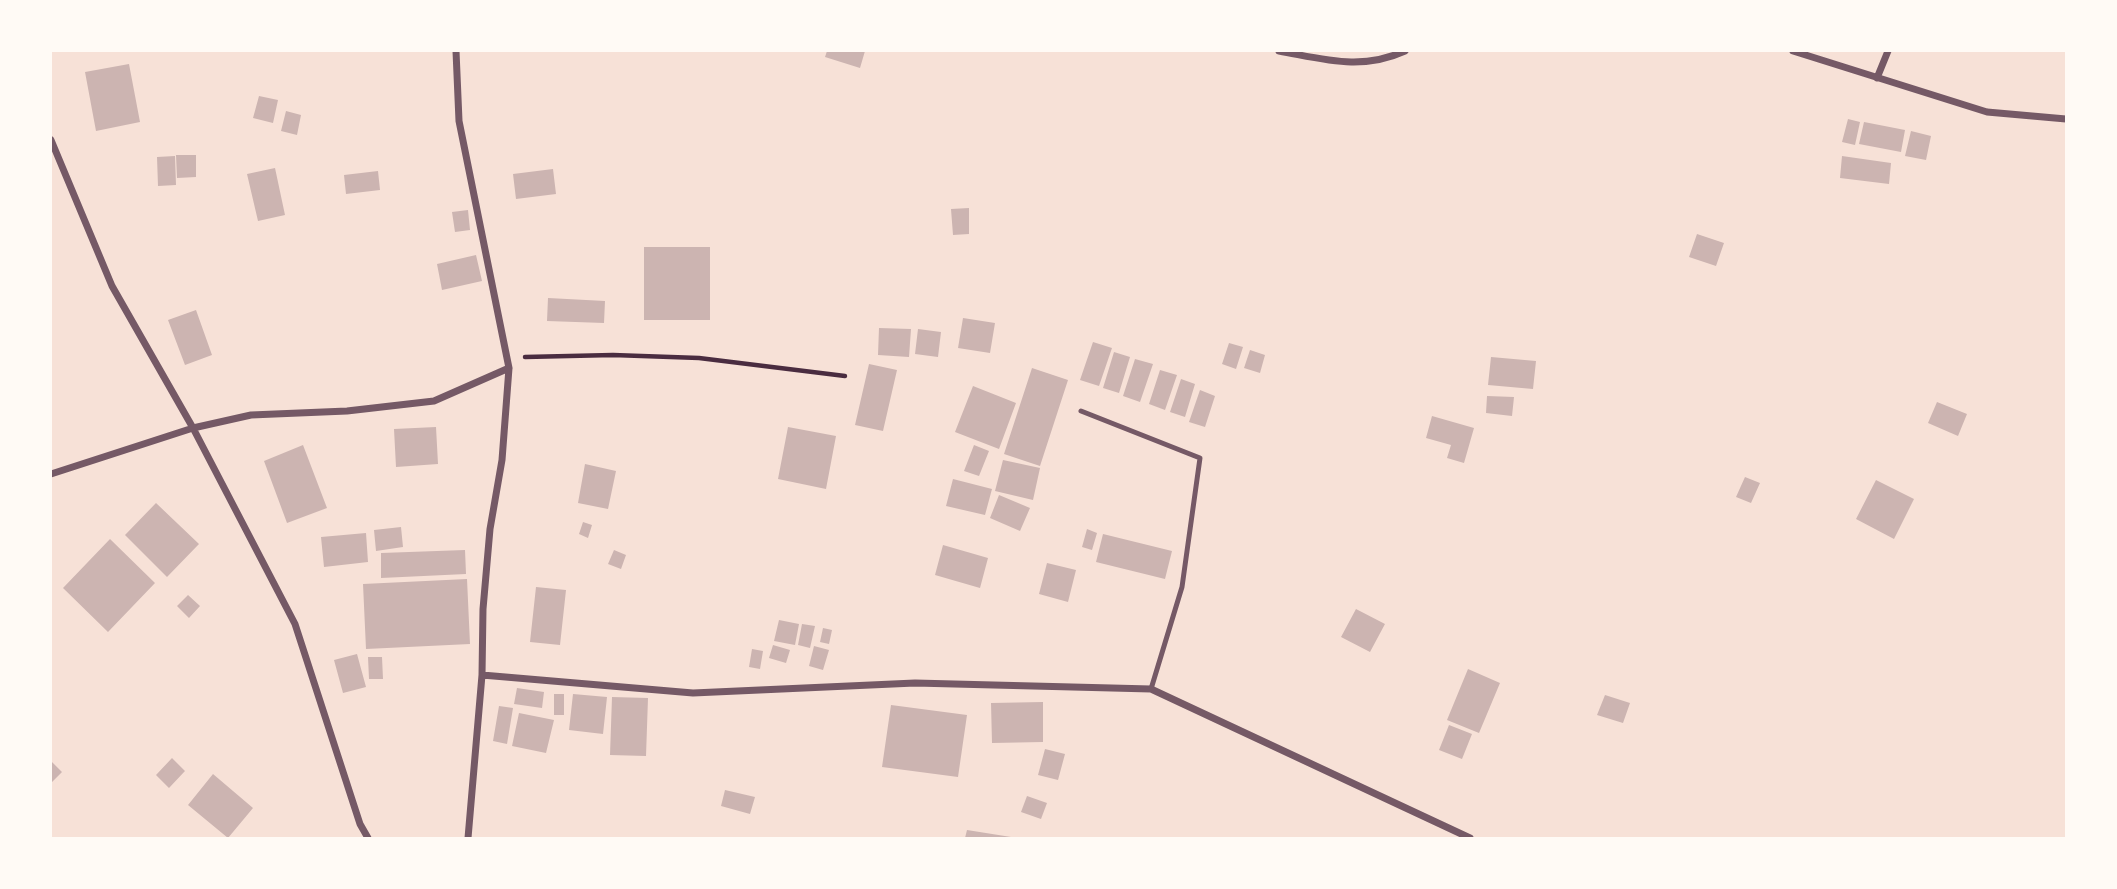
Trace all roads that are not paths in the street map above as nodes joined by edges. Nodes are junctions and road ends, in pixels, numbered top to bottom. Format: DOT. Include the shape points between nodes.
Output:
graph roads {
  1 [pos="456,51"];
  2 [pos="1279,51"];
  3 [pos="1405,51"];
  4 [pos="1794,51"];
  5 [pos="1888,51"];
  6 [pos="1877,78"];
  7 [pos="2066,119"];
  8 [pos="51,141"];
  9 [pos="509,368"];
  10 [pos="1081,411"];
  11 [pos="192,428"];
  12 [pos="51,474"];
  13 [pos="482,675"];
  14 [pos="1150,688"];
  15 [pos="368,838"];
  16 [pos="468,838"];
  17 [pos="1470,838"];
  1 -- 9 [label="street" via="459,121"];
  2 -- 3 [label="street" via="1346,63 1387,59"];
  4 -- 6 [label="street"];
  5 -- 6 [label="street"];
  6 -- 7 [label="street" via="1987,112"];
  8 -- 11 [label="street" via="112,286"];
  9 -- 11 [label="street" via="434,401 251,415"];
  9 -- 13 [label="street" via="483,609"];
  10 -- 14 [label="lane" via="1200,458 1182,587"];
  11 -- 12 [label="street"];
  11 -- 15 [label="street" via="295,624"];
  13 -- 14 [label="street" via="693,692 915,683"];
  13 -- 16 [label="street"];
  14 -- 17 [label="street"];
}
